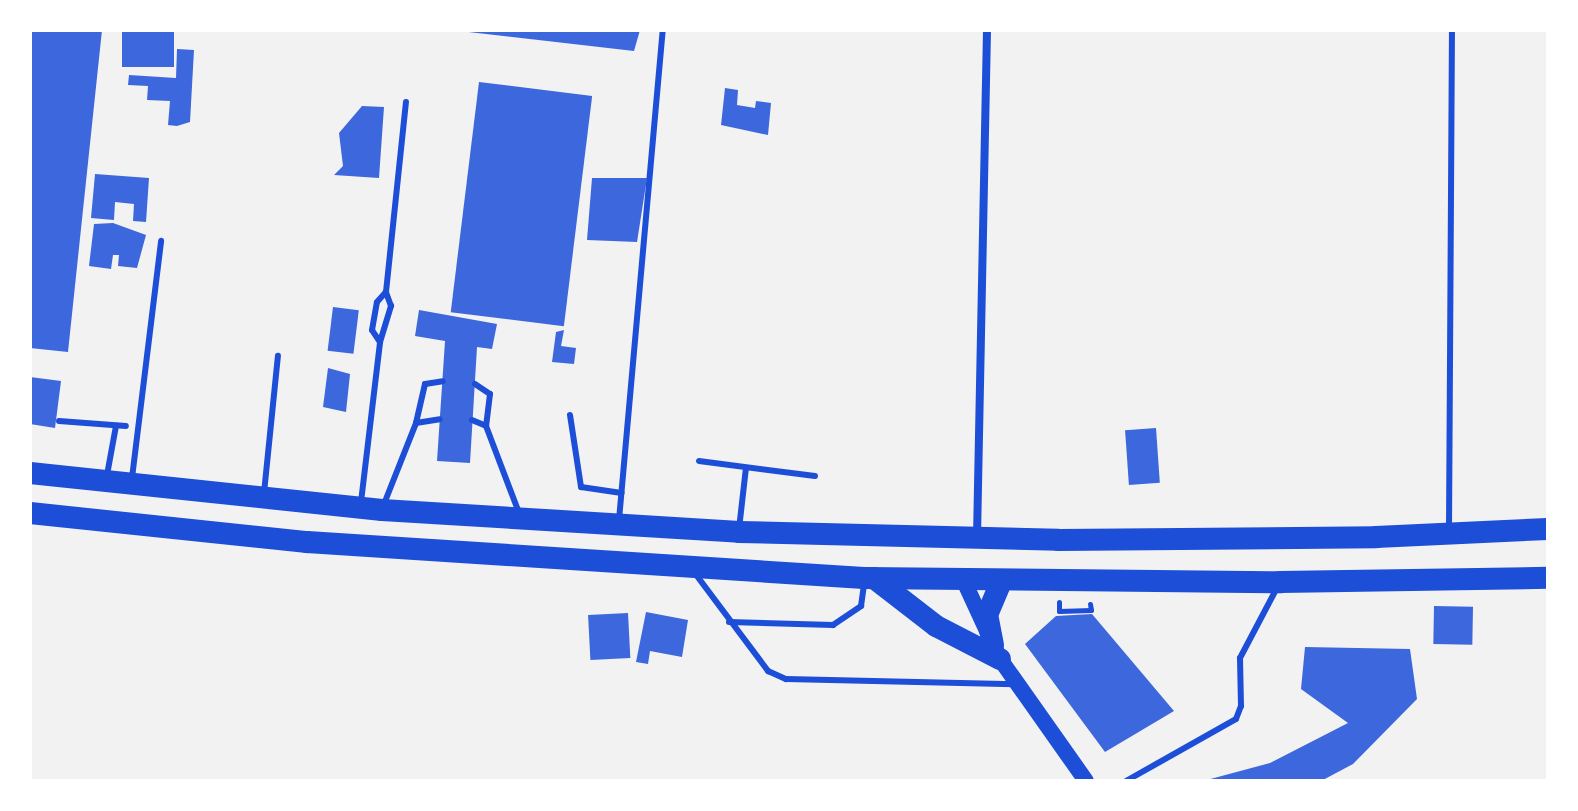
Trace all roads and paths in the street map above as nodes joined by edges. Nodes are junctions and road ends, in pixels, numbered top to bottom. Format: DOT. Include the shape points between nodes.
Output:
graph roads {
  1 [pos="663,30"];
  2 [pos="987,30"];
  3 [pos="1452,30"];
  4 [pos="406,102"];
  5 [pos="161,241"];
  6 [pos="386,292"];
  7 [pos="380,342"];
  8 [pos="278,356"];
  9 [pos="443,381"];
  10 [pos="475,384"];
  11 [pos="570,415"];
  12 [pos="440,419"];
  13 [pos="472,420"];
  14 [pos="59,421"];
  15 [pos="416,423"];
  16 [pos="116,426"];
  17 [pos="126,426"];
  18 [pos="486,426"];
  19 [pos="699,461"];
  20 [pos="746,468"];
  21 [pos="30,473"];
  22 [pos="815,476"];
  23 [pos="106,482"];
  24 [pos="130,485"];
  25 [pos="622,493"];
  26 [pos="263,496"];
  27 [pos="371,508"];
  28 [pos="30,513"];
  29 [pos="522,520"];
  30 [pos="618,527"];
  31 [pos="1548,529"];
  32 [pos="739,532"];
  33 [pos="1449,534"];
  34 [pos="977,537"];
  35 [pos="692,569"];
  36 [pos="869,578"];
  37 [pos="1548,578"];
  38 [pos="963,579"];
  39 [pos="1002,580"];
  40 [pos="1280,582"];
  41 [pos="1091,610"];
  42 [pos="1059,611"];
  43 [pos="729,622"];
  44 [pos="996,652"];
  45 [pos="1018,684"];
  46 [pos="1086,781"];
  47 [pos="1126,781"];
  1 -- 25 [label="lane"];
  2 -- 34 [label="street"];
  3 -- 33 [label="lane"];
  4 -- 6 [label="lane"];
  5 -- 24 [label="lane"];
  6 -- 7 [label="lane" via="391,306"];
  6 -- 7 [label="lane" via="377,302 372,330"];
  7 -- 27 [label="lane"];
  8 -- 26 [label="lane"];
  9 -- 15 [label="lane" via="425,384"];
  10 -- 18 [label="lane" via="490,394"];
  11 -- 25 [label="lane" via="581,487"];
  12 -- 15 [label="lane"];
  13 -- 18 [label="lane"];
  14 -- 16 [label="lane"];
  15 -- 27 [label="lane"];
  16 -- 17 [label="lane"];
  16 -- 23 [label="lane"];
  18 -- 29 [label="lane"];
  19 -- 20 [label="lane"];
  20 -- 22 [label="lane"];
  20 -- 32 [label="lane"];
  21 -- 23 [label="highway"];
  23 -- 24 [label="highway"];
  24 -- 26 [label="highway"];
  25 -- 30 [label="lane"];
  26 -- 27 [label="highway"];
  27 -- 29 [label="highway"];
  28 -- 35 [label="highway" via="307,542"];
  29 -- 30 [label="highway"];
  30 -- 32 [label="highway"];
  31 -- 33 [label="highway"];
  32 -- 34 [label="highway"];
  33 -- 34 [label="highway"];
  35 -- 36 [label="highway"];
  35 -- 43 [label="lane"];
  36 -- 38 [label="highway"];
  36 -- 43 [label="lane" via="861,606 833,625"];
  36 -- 44 [label="highway" via="936,626"];
  37 -- 40 [label="highway"];
  38 -- 39 [label="highway"];
  38 -- 44 [label="main road"];
  39 -- 40 [label="highway"];
  39 -- 44 [label="highway" via="987,615"];
  40 -- 47 [label="lane" via="1240,658 1241,706 1236,719"];
  41 -- 42 [label="path"];
  43 -- 45 [label="lane" via="768,671 786,679"];
  44 -- 45 [label="main road"];
  45 -- 46 [label="main road"];
}
